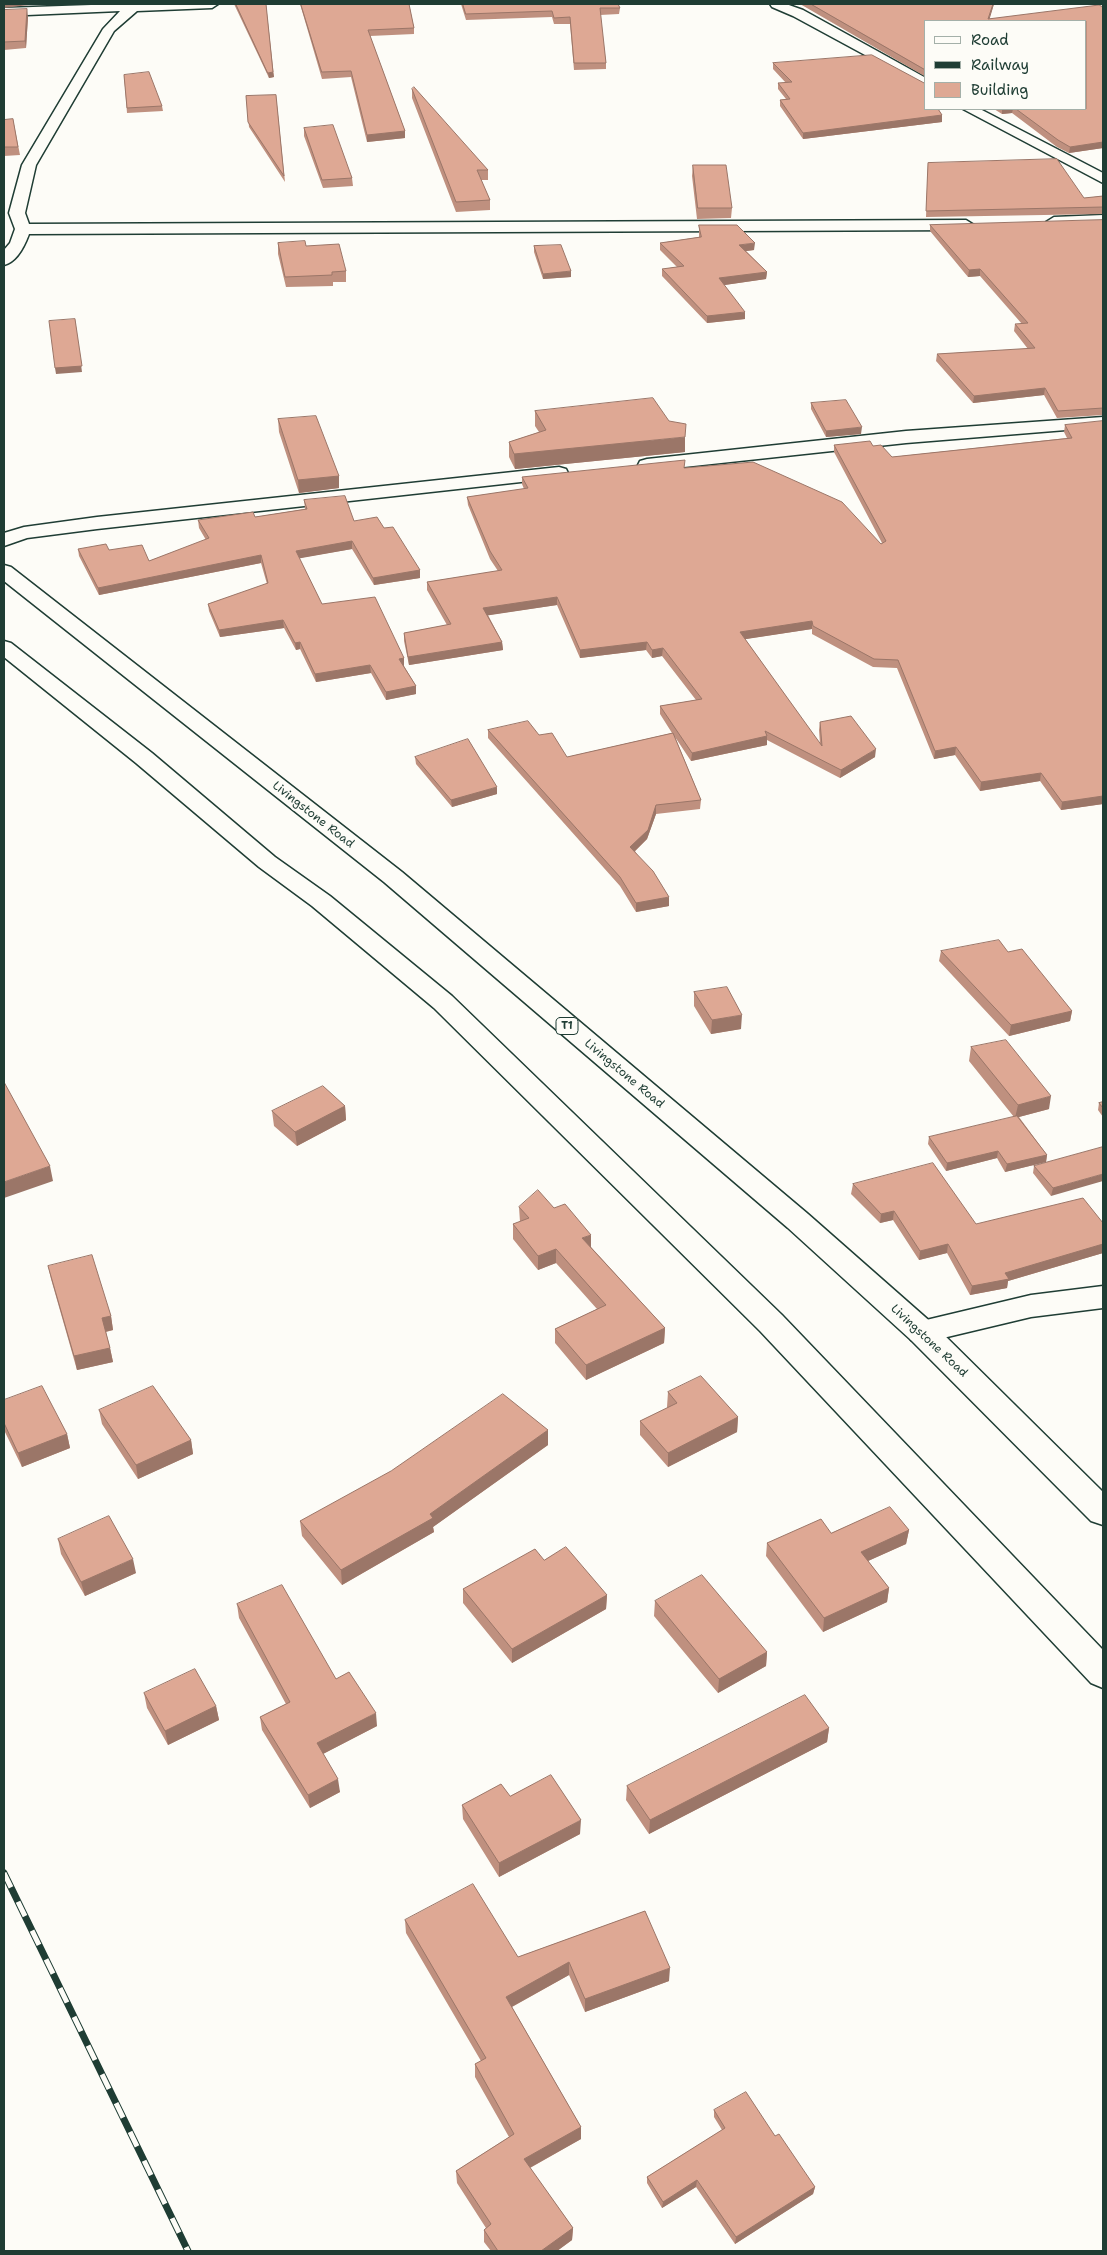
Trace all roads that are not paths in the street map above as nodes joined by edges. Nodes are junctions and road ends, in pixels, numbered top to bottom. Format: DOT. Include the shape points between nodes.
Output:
graph roads {
  1 [pos="212,4"];
  2 [pos="776,4"];
  3 [pos="136,5"];
  4 [pos="794,9"];
  5 [pos="4,12"];
  6 [pos="924,83"];
  7 [pos="972,110"];
  8 [pos="1103,179"];
  9 [pos="1103,220"];
  10 [pos="1035,223"];
  11 [pos="986,224"];
  12 [pos="23,230"];
  13 [pos="4,260"];
  14 [pos="1103,422"];
  15 [pos="633,466"];
  16 [pos="574,472"];
  17 [pos="4,540"];
  18 [pos="4,571"];
  19 [pos="4,647"];
  20 [pos="1103,1296"];
  21 [pos="922,1332"];
  22 [pos="1103,1512"];
  23 [pos="1103,1673"];
  1 -- 3 [label="main road"];
  2 -- 4 [label="main road"];
  3 -- 5 [label="main road"];
  3 -- 12 [label="main road" via="109,30 29,165 17,213"];
  4 -- 6 [label="main road"];
  7 -- 8 [label="main road"];
  9 -- 10 [label="main road"];
  11 -- 12 [label="main road"];
  12 -- 13 [label="main road" via="18,244"];
  14 -- 15 [label="main road" via="906,437"];
  16 -- 17 [label="main road" via="97,523 24,533"];
  18 -- 21 [label="main road, Livingstone Road / T1" via="393,877 798,1221"];
  19 -- 23 [label="main road" via="443,1002 771,1323"];
  20 -- 21 [label="main road" via="1031,1306"];
  21 -- 22 [label="main road, Livingstone Road / T1"];
}
